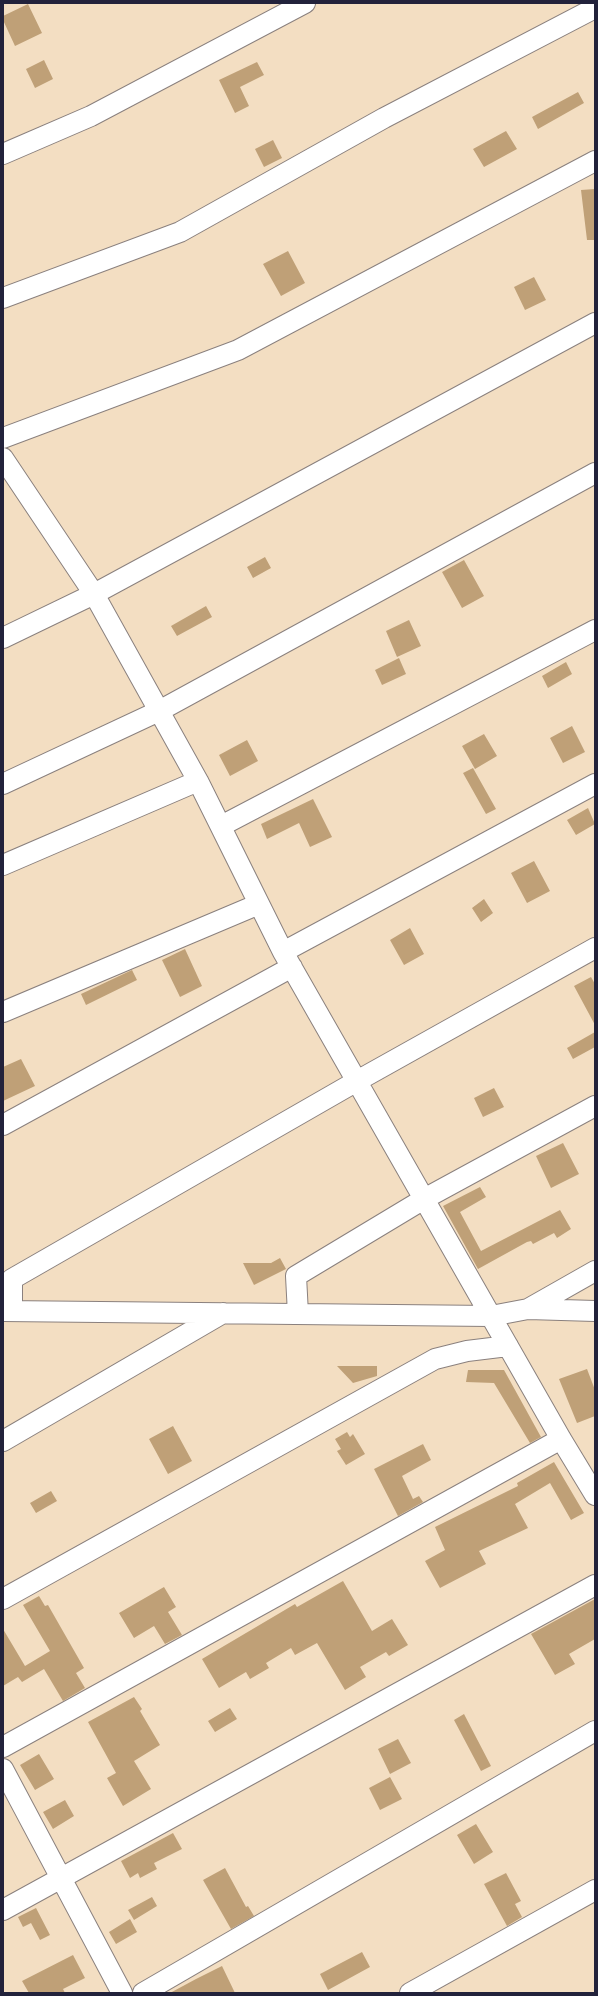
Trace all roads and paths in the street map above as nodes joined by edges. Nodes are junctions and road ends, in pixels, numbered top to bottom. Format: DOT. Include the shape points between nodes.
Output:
graph roads {
  1 [pos="305,3"];
  2 [pos="595,8"];
  3 [pos="3,154"];
  4 [pos="595,161"];
  5 [pos="3,298"];
  6 [pos="595,324"];
  7 [pos="3,438"];
  8 [pos="3,458"];
  9 [pos="595,473"];
  10 [pos="94,594"];
  11 [pos="595,630"];
  12 [pos="3,638"];
  13 [pos="159,711"];
  14 [pos="198,781"];
  15 [pos="3,784"];
  16 [pos="595,784"];
  17 [pos="221,826"];
  18 [pos="3,865"];
  19 [pos="259,904"];
  20 [pos="595,948"];
  21 [pos="288,960"];
  22 [pos="3,1012"];
  23 [pos="357,1081"];
  24 [pos="595,1106"];
  25 [pos="3,1125"];
  26 [pos="424,1199"];
  27 [pos="595,1271"];
  28 [pos="528,1309"];
  29 [pos="7,1311"];
  30 [pos="595,1311"];
  31 [pos="222,1313"];
  32 [pos="298,1314"];
  33 [pos="491,1316"];
  34 [pos="508,1346"];
  35 [pos="561,1438"];
  36 [pos="3,1441"];
  37 [pos="595,1494"];
  38 [pos="595,1585"];
  39 [pos="3,1599"];
  40 [pos="595,1732"];
  41 [pos="3,1747"];
  42 [pos="3,1769"];
  43 [pos="62,1878"];
  44 [pos="595,1890"];
  45 [pos="3,1910"];
  46 [pos="122,1993"];
  47 [pos="143,1993"];
  48 [pos="410,1993"];
  1 -- 3 [label="street" via="91,116"];
  2 -- 5 [label="street" via="384,118 180,232"];
  4 -- 7 [label="street" via="238,350"];
  6 -- 10 [label="street"];
  8 -- 10 [label="street"];
  9 -- 13 [label="street"];
  10 -- 12 [label="street"];
  10 -- 13 [label="street"];
  11 -- 17 [label="street"];
  13 -- 14 [label="street"];
  13 -- 15 [label="street"];
  14 -- 17 [label="street"];
  14 -- 18 [label="street"];
  16 -- 21 [label="street"];
  17 -- 19 [label="street"];
  19 -- 21 [label="street"];
  19 -- 22 [label="street"];
  20 -- 23 [label="street"];
  21 -- 23 [label="street"];
  21 -- 25 [label="street"];
  23 -- 26 [label="street"];
  23 -- 29 [label="street" via="12,1279"];
  24 -- 26 [label="street"];
  26 -- 32 [label="street" via="296,1276"];
  26 -- 33 [label="street"];
  27 -- 28 [label="street"];
  28 -- 30 [label="street"];
  28 -- 33 [label="street"];
  29 -- 31 [label="street"];
  31 -- 32 [label="street"];
  31 -- 36 [label="street"];
  32 -- 33 [label="street"];
  33 -- 34 [label="street"];
  34 -- 35 [label="street"];
  34 -- 39 [label="street" via="467,1351 435,1360"];
  35 -- 37 [label="street"];
  35 -- 41 [label="street"];
  38 -- 43 [label="street"];
  40 -- 47 [label="street"];
  42 -- 43 [label="street"];
  43 -- 45 [label="street"];
  43 -- 46 [label="street"];
  44 -- 48 [label="street"];
}
